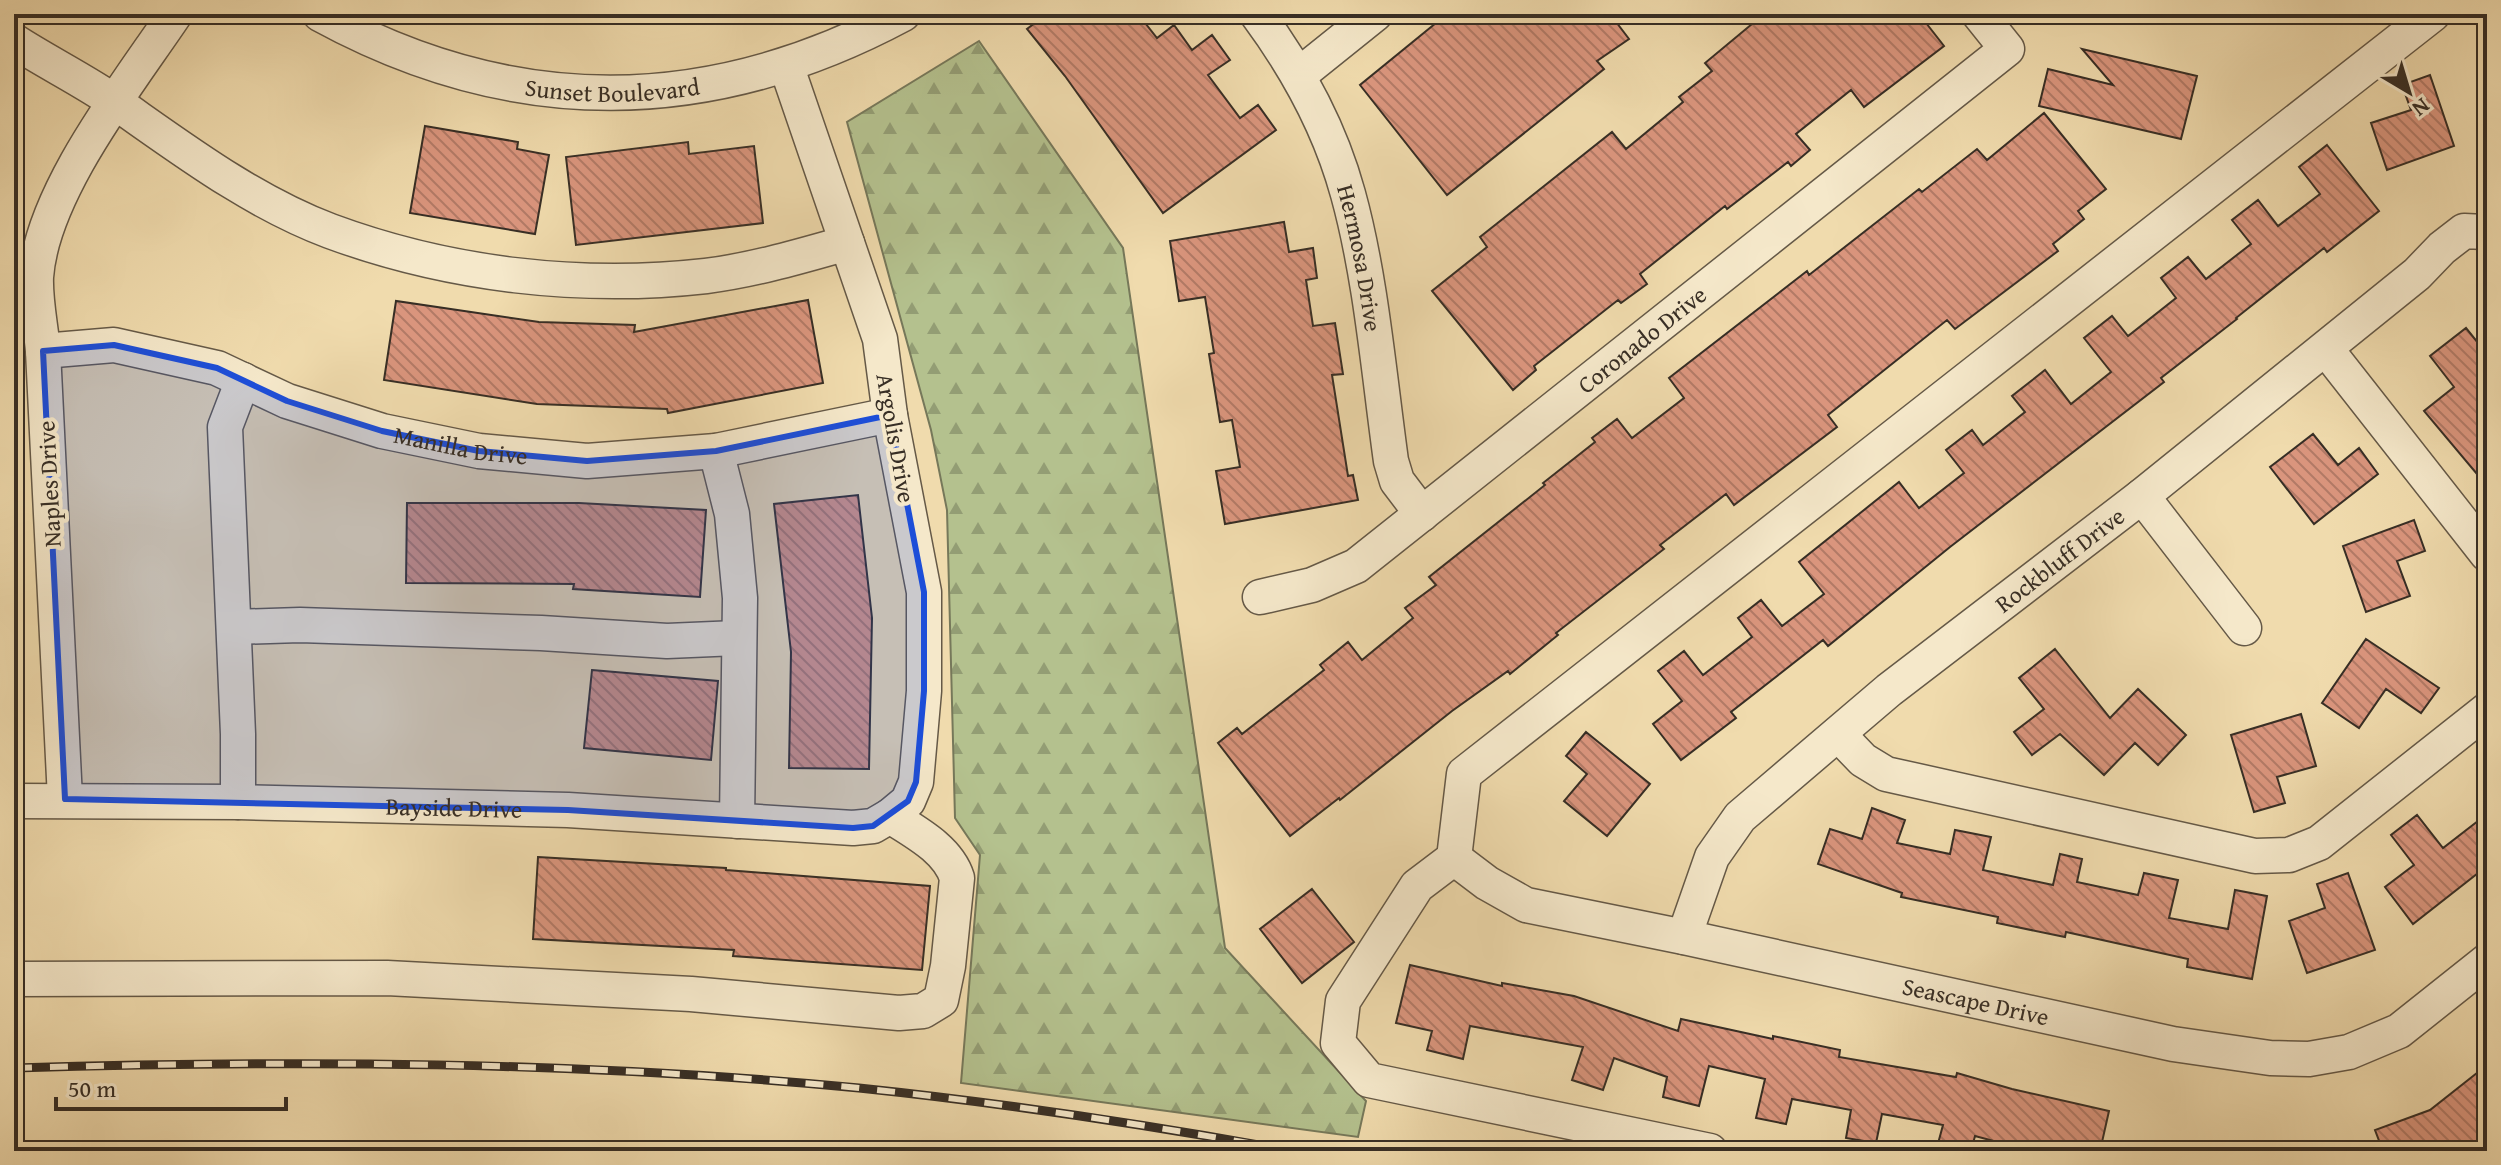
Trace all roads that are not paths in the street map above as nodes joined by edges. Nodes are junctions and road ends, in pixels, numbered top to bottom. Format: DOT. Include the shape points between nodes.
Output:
graph roads {
  1 [pos="175,14"];
  2 [pos="320,14"];
  3 [pos="903,14"];
  4 [pos="1257,14"];
  5 [pos="1375,14"];
  6 [pos="1979,14"];
  7 [pos="2433,14"];
  8 [pos="14,41"];
  9 [pos="786,65"];
  10 [pos="1299,75"];
  11 [pos="116,102"];
  12 [pos="2487,234"];
  13 [pos="847,243"];
  14 [pos="2326,349"];
  15 [pos="43,351"];
  16 [pos="243,380"];
  17 [pos="890,415"];
  18 [pos="716,451"];
  19 [pos="2142,496"];
  20 [pos="1422,514"];
  21 [pos="2487,554"];
  22 [pos="1260,597"];
  23 [pos="234,627"];
  24 [pos="2244,628"];
  25 [pos="737,638"];
  26 [pos="2487,710"];
  27 [pos="1838,734"];
  28 [pos="65,799"];
  29 [pos="14,801"];
  30 [pos="238,802"];
  31 [pos="890,816"];
  32 [pos="737,821"];
  33 [pos="1454,858"];
  34 [pos="1684,937"];
  35 [pos="2487,961"];
  36 [pos="14,979"];
  37 [pos="1710,1151"];
  1 -- 11 [label="street, Naples Drive"];
  2 -- 9 [label="street, Sunset Boulevard" via="383,46 445,68 548,91 661,90 737,79"];
  3 -- 9 [label="street, Sunset Boulevard"];
  4 -- 10 [label="street, Hermosa Drive"];
  5 -- 10 [label="street"];
  6 -- 20 [label="street, Coronado Drive" via="2007,49"];
  7 -- 33 [label="street" via="1464,774"];
  8 -- 11 [label="street"];
  9 -- 13 [label="street, Argolis Drive"];
  10 -- 20 [label="street, Hermosa Drive" via="1348,192 1391,461 1397,481"];
  11 -- 13 [label="street" via="200,162 328,231 482,270 631,282 775,264"];
  11 -- 15 [label="street, Naples Drive" via="86,147 46,233 36,277"];
  12 -- 14 [label="street, Rockbluff Drive" via="2464,231"];
  13 -- 17 [label="street, Argolis Drive" via="880,339"];
  14 -- 19 [label="street, Rockbluff Drive"];
  14 -- 21 [label="street"];
  15 -- 16 [label="street, Manilla Drive" via="114,345 217,368"];
  15 -- 28 [label="street, Naples Drive"];
  16 -- 18 [label="street, Manilla Drive" via="287,401 382,431 479,451 587,461"];
  16 -- 23 [label="street" via="225,427"];
  17 -- 18 [label="street, Manilla Drive"];
  17 -- 31 [label="street, Argolis Drive" via="924,592 916,782 908,801"];
  18 -- 25 [label="street" via="732,514 740,598"];
  19 -- 24 [label="street"];
  19 -- 27 [label="street, Rockbluff Drive"];
  20 -- 22 [label="street, Coronado Drive" via="1339,576"];
  23 -- 25 [label="street" via="300,625 667,641"];
  23 -- 30 [label="street"];
  25 -- 32 [label="street"];
  26 -- 27 [label="street" via="2319,843 2289,855 2255,856 2204,846 1886,774"];
  27 -- 34 [label="street, Rockbluff Drive" via="1740,817 1712,857"];
  28 -- 29 [label="street, Bayside Drive"];
  28 -- 30 [label="street, Bayside Drive"];
  30 -- 32 [label="street, Bayside Drive" via="568,810"];
  31 -- 32 [label="street, Bayside Drive" via="873,826 853,828"];
  31 -- 36 [label="street" via="927,840 952,864 957,878 941,1000 923,1011 387,978"];
  33 -- 34 [label="street, Seascape Drive" via="1526,905"];
  33 -- 37 [label="street" via="1417,886 1343,1001 1338,1043 1369,1080"];
  34 -- 35 [label="street, Seascape Drive" via="2173,1044 2270,1058 2349,1052 2399,1031"];
}
